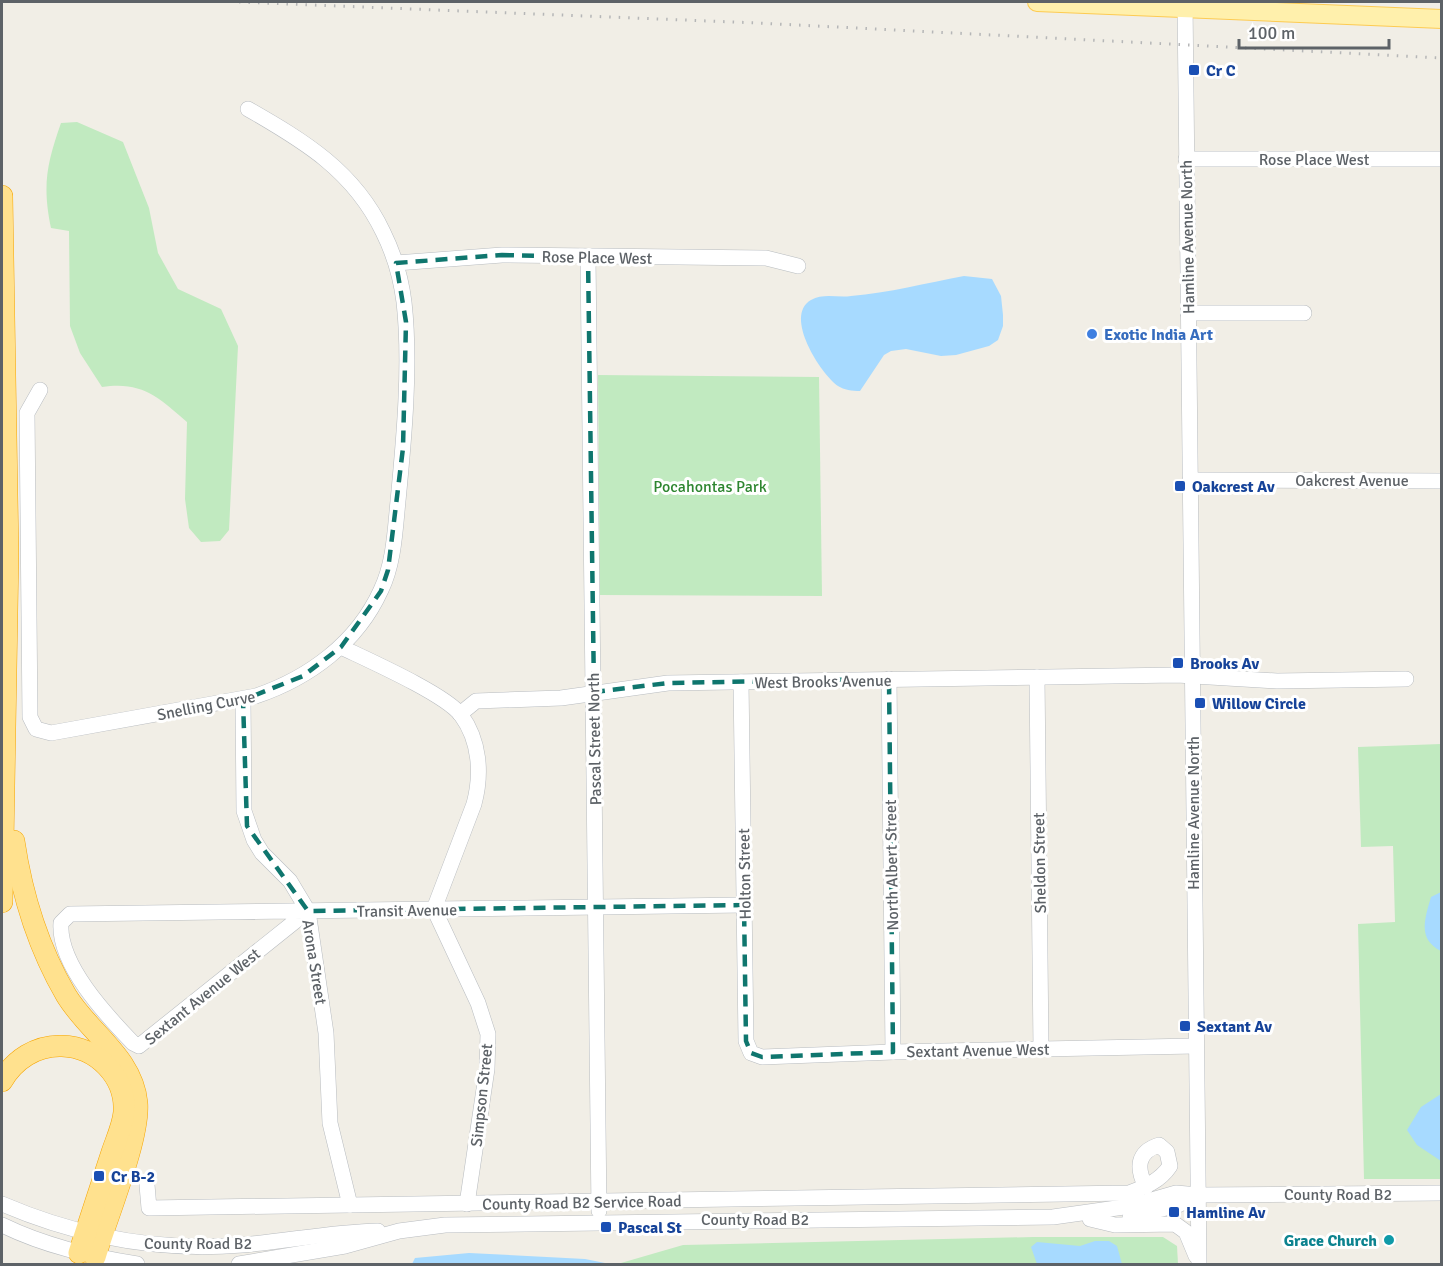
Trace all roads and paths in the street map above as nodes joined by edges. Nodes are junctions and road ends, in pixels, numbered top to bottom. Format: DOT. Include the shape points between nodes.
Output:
graph roads {
  1 [pos="1037,2"];
  2 [pos="1324,2"];
  3 [pos="1185,5"];
  4 [pos="1442,8"];
  5 [pos="1442,19"];
  6 [pos="248,110"];
  7 [pos="1186,159"];
  8 [pos="1442,159"];
  9 [pos="2,196"];
  10 [pos="588,257"];
  11 [pos="396,263"];
  12 [pos="798,266"];
  13 [pos="1188,312"];
  14 [pos="1304,313"];
  15 [pos="40,390"];
  16 [pos="1190,480"];
  17 [pos="1442,481"];
  18 [pos="341,646"];
  19 [pos="1192,675"];
  20 [pos="1036,677"];
  21 [pos="889,679"];
  22 [pos="1406,679"];
  23 [pos="741,682"];
  24 [pos="594,695"];
  25 [pos="243,700"];
  26 [pos="460,714"];
  27 [pos="6,741"];
  28 [pos="2,902"];
  29 [pos="744,905"];
  30 [pos="596,907"];
  31 [pos="434,909"];
  32 [pos="308,912"];
  33 [pos="70,914"];
  34 [pos="1195,1047"];
  35 [pos="1041,1049"];
  36 [pos="893,1052"];
  37 [pos="762,1057"];
  38 [pos="2,1081"];
  39 [pos="147,1185"];
  40 [pos="1146,1187"];
  41 [pos="1442,1193"];
  42 [pos="1198,1195"];
  43 [pos="599,1202"];
  44 [pos="2,1204"];
  45 [pos="467,1204"];
  46 [pos="350,1206"];
  47 [pos="1083,1217"];
  48 [pos="600,1221"];
  49 [pos="2,1225"];
  50 [pos="399,1231"];
  51 [pos="90,1245"];
  52 [pos="137,1264"];
  53 [pos="239,1264"];
  54 [pos="1199,1264"];
  1 -- 3 [label="main road"];
  2 -- 4 [label="main road"];
  3 -- 5 [label="main road"];
  3 -- 7 [label="street, Hamline Avenue North"];
  6 -- 11 [label="street, Snelling Curve" via="304,141 333,165 371,211"];
  7 -- 8 [label="street, Rose Place West"];
  7 -- 13 [label="street, Hamline Avenue North"];
  9 -- 27 [label="highway" via="8,554"];
  10 -- 11 [label="street, Rose Place West" via="502,255"];
  10 -- 12 [label="street, Rose Place West" via="766,258"];
  10 -- 24 [label="street, Pascal Street North"];
  11 -- 18 [label="street, Snelling Curve" via="406,322 403,448 393,549 381,591"];
  13 -- 14 [label="street"];
  13 -- 16 [label="street, Hamline Avenue North"];
  15 -- 25 [label="street, Snelling Curve" via="27,413 33,724 43,733 51,734"];
  16 -- 17 [label="street, Oakcrest Avenue"];
  16 -- 19 [label="street, Hamline Avenue North"];
  18 -- 25 [label="street, Snelling Curve" via="303,676"];
  18 -- 26 [label="street" via="430,693"];
  19 -- 20 [label="street, West Brooks Avenue"];
  19 -- 22 [label="street" via="1277,681"];
  19 -- 34 [label="street, Hamline Avenue North"];
  20 -- 21 [label="street, West Brooks Avenue"];
  20 -- 35 [label="street, Sheldon Street"];
  21 -- 23 [label="street, West Brooks Avenue"];
  21 -- 36 [label="street, North Albert Street"];
  23 -- 24 [label="street, West Brooks Avenue" via="636,685"];
  23 -- 29 [label="street, Holton Street"];
  24 -- 26 [label="street, West Brooks Avenue" via="476,701"];
  24 -- 30 [label="street, Pascal Street North"];
  25 -- 32 [label="street, Arona Street" via="243,796 248,826 262,853 290,881"];
  26 -- 31 [label="street" via="478,756 478,788"];
  27 -- 28 [label="highway"];
  27 -- 51 [label="highway" via="18,866 42,946 81,1019 123,1065 137,1104 134,1133"];
  29 -- 30 [label="street, Transit Avenue"];
  29 -- 37 [label="street, Holton Street" via="746,1041 751,1053"];
  30 -- 31 [label="street, Transit Avenue"];
  30 -- 43 [label="street, Pascal Street North"];
  31 -- 32 [label="street, Transit Avenue"];
  31 -- 45 [label="street, Simpson Street" via="478,1003 488,1034 488,1069"];
  32 -- 33 [label="street, Transit Avenue"];
  32 -- 33 [label="street, Sextant Avenue West" via="139,1046 84,987 60,935 61,923"];
  32 -- 46 [label="street, Arona Street" via="326,1034 330,1123"];
  34 -- 35 [label="street, Sextant Avenue West"];
  34 -- 42 [label="street, Hamline Avenue North"];
  35 -- 36 [label="street, Sextant Avenue West"];
  36 -- 37 [label="street, Sextant Avenue West"];
  38 -- 51 [label="highway" via="18,1061 54,1046 85,1050 114,1075 123,1099 123,1115"];
  39 -- 46 [label="street, County Road B2 Service Road" via="149,1208"];
  40 -- 43 [label="street, County Road B2 Service Road" via="1128,1193"];
  41 -- 42 [label="street, County Road B2"];
  42 -- 47 [label="street, County Road B2" via="1140,1216"];
  42 -- 54 [label="street, Hamline Avenue North"];
  43 -- 45 [label="street, County Road B2 Service Road"];
  43 -- 48 [label="street, Pascal Street North"];
  44 -- 51 [label="street, County Road B2"];
  45 -- 46 [label="street, County Road B2 Service Road"];
  47 -- 48 [label="street, County Road B2"];
  47 -- 54 [label="street" via="1115,1225 1179,1225 1186,1232"];
  48 -- 50 [label="street, County Road B2" via="445,1225"];
  49 -- 51 [label="street, County Road B2" via="41,1242"];
  50 -- 51 [label="street, County Road B2" via="215,1246"];
  50 -- 53 [label="street, County Road B2" via="345,1246"];
  51 -- 52 [label="street, County Road B2"];
}
